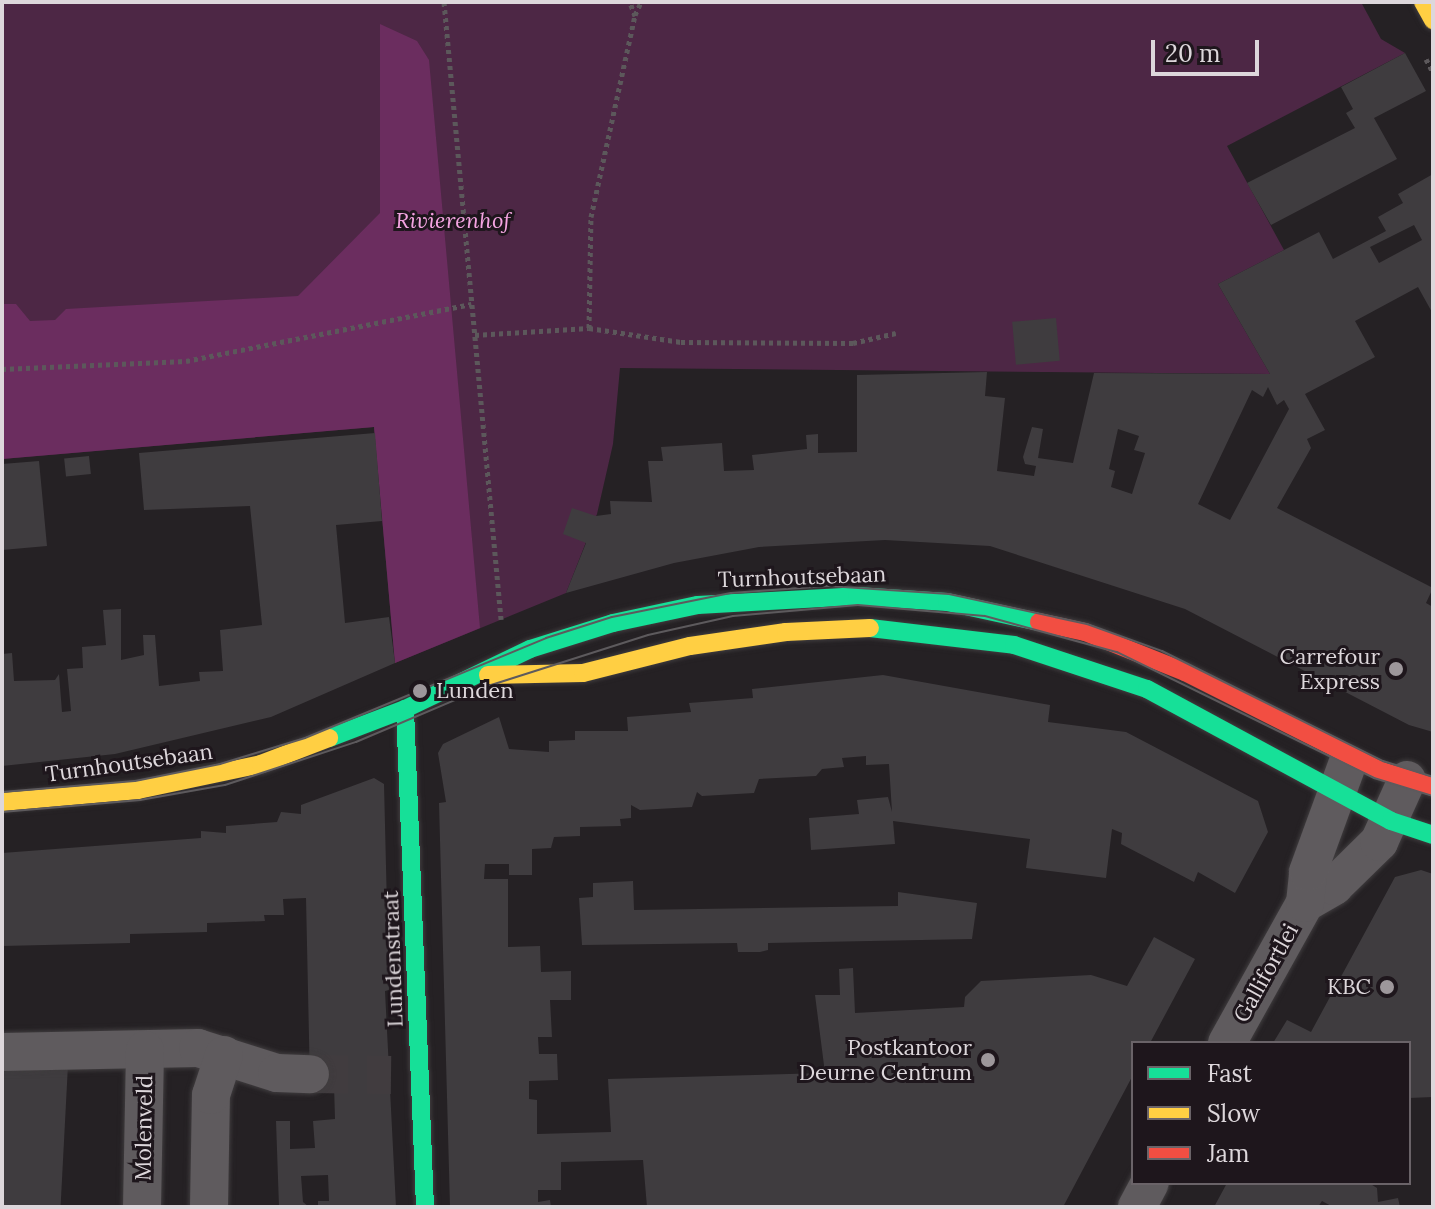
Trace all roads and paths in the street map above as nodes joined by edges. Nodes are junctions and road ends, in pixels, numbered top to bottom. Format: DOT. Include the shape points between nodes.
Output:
graph roads {
  1 [pos="444,2"];
  2 [pos="630,2"];
  3 [pos="641,2"];
  4 [pos="1423,2"];
  5 [pos="635,16"];
  6 [pos="1433,20"];
  7 [pos="471,304"];
  8 [pos="589,328"];
  9 [pos="896,333"];
  10 [pos="475,335"];
  11 [pos="2,369"];
  12 [pos="502,628"];
  13 [pos="485,675"];
  14 [pos="405,709"];
  15 [pos="1344,772"];
  16 [pos="1420,783"];
  17 [pos="2,802"];
  18 [pos="1391,821"];
  19 [pos="1433,835"];
  20 [pos="1305,903"];
  21 [pos="1228,1041"];
  22 [pos="145,1050"];
  23 [pos="2,1052"];
  24 [pos="224,1055"];
  25 [pos="310,1074"];
  26 [pos="1149,1185"];
  27 [pos="142,1207"];
  28 [pos="209,1207"];
  29 [pos="425,1207"];
  30 [pos="1137,1207"];
  1 -- 7 [label="path"];
  2 -- 5 [label="path"];
  3 -- 5 [label="path"];
  4 -- 6 [label="main road"];
  5 -- 8 [label="path" via="591,217"];
  7 -- 10 [label="path"];
  7 -- 11 [label="path" via="186,361"];
  8 -- 9 [label="path" via="681,342 853,343"];
  8 -- 10 [label="path"];
  10 -- 12 [label="path"];
  13 -- 14 [label="main road, Turnhoutsebaan"];
  13 -- 15 [label="main road, Turnhoutsebaan" via="583,673 690,646 786,632 880,628 975,638 1147,689"];
  13 -- 15 [label="main road, Turnhoutsebaan" via="530,649 670,609 800,597 935,601 1043,620 1119,644"];
  14 -- 17 [label="main road, Turnhoutsebaan" via="309,748 195,780"];
  14 -- 29 [label="main road, Lundenstraat" via="406,1076"];
  15 -- 16 [label="main road, Turnhoutsebaan"];
  15 -- 18 [label="main road, Turnhoutsebaan"];
  15 -- 20 [label="street, Gallifortlei" via="1308,872"];
  16 -- 18 [label="street, Gallifortlei"];
  18 -- 19 [label="main road, Turnhoutsebaan"];
  18 -- 20 [label="street, Gallifortlei" via="1379,842 1334,886"];
  20 -- 21 [label="street, Gallifortlei"];
  22 -- 23 [label="street, Molenveld"];
  22 -- 24 [label="street, Molenveld" via="198,1048"];
  22 -- 27 [label="street, Molenveld"];
  24 -- 25 [label="street, Molenveld" via="277,1073"];
  24 -- 28 [label="street" via="211,1095"];
  26 -- 30 [label="street"];
}
